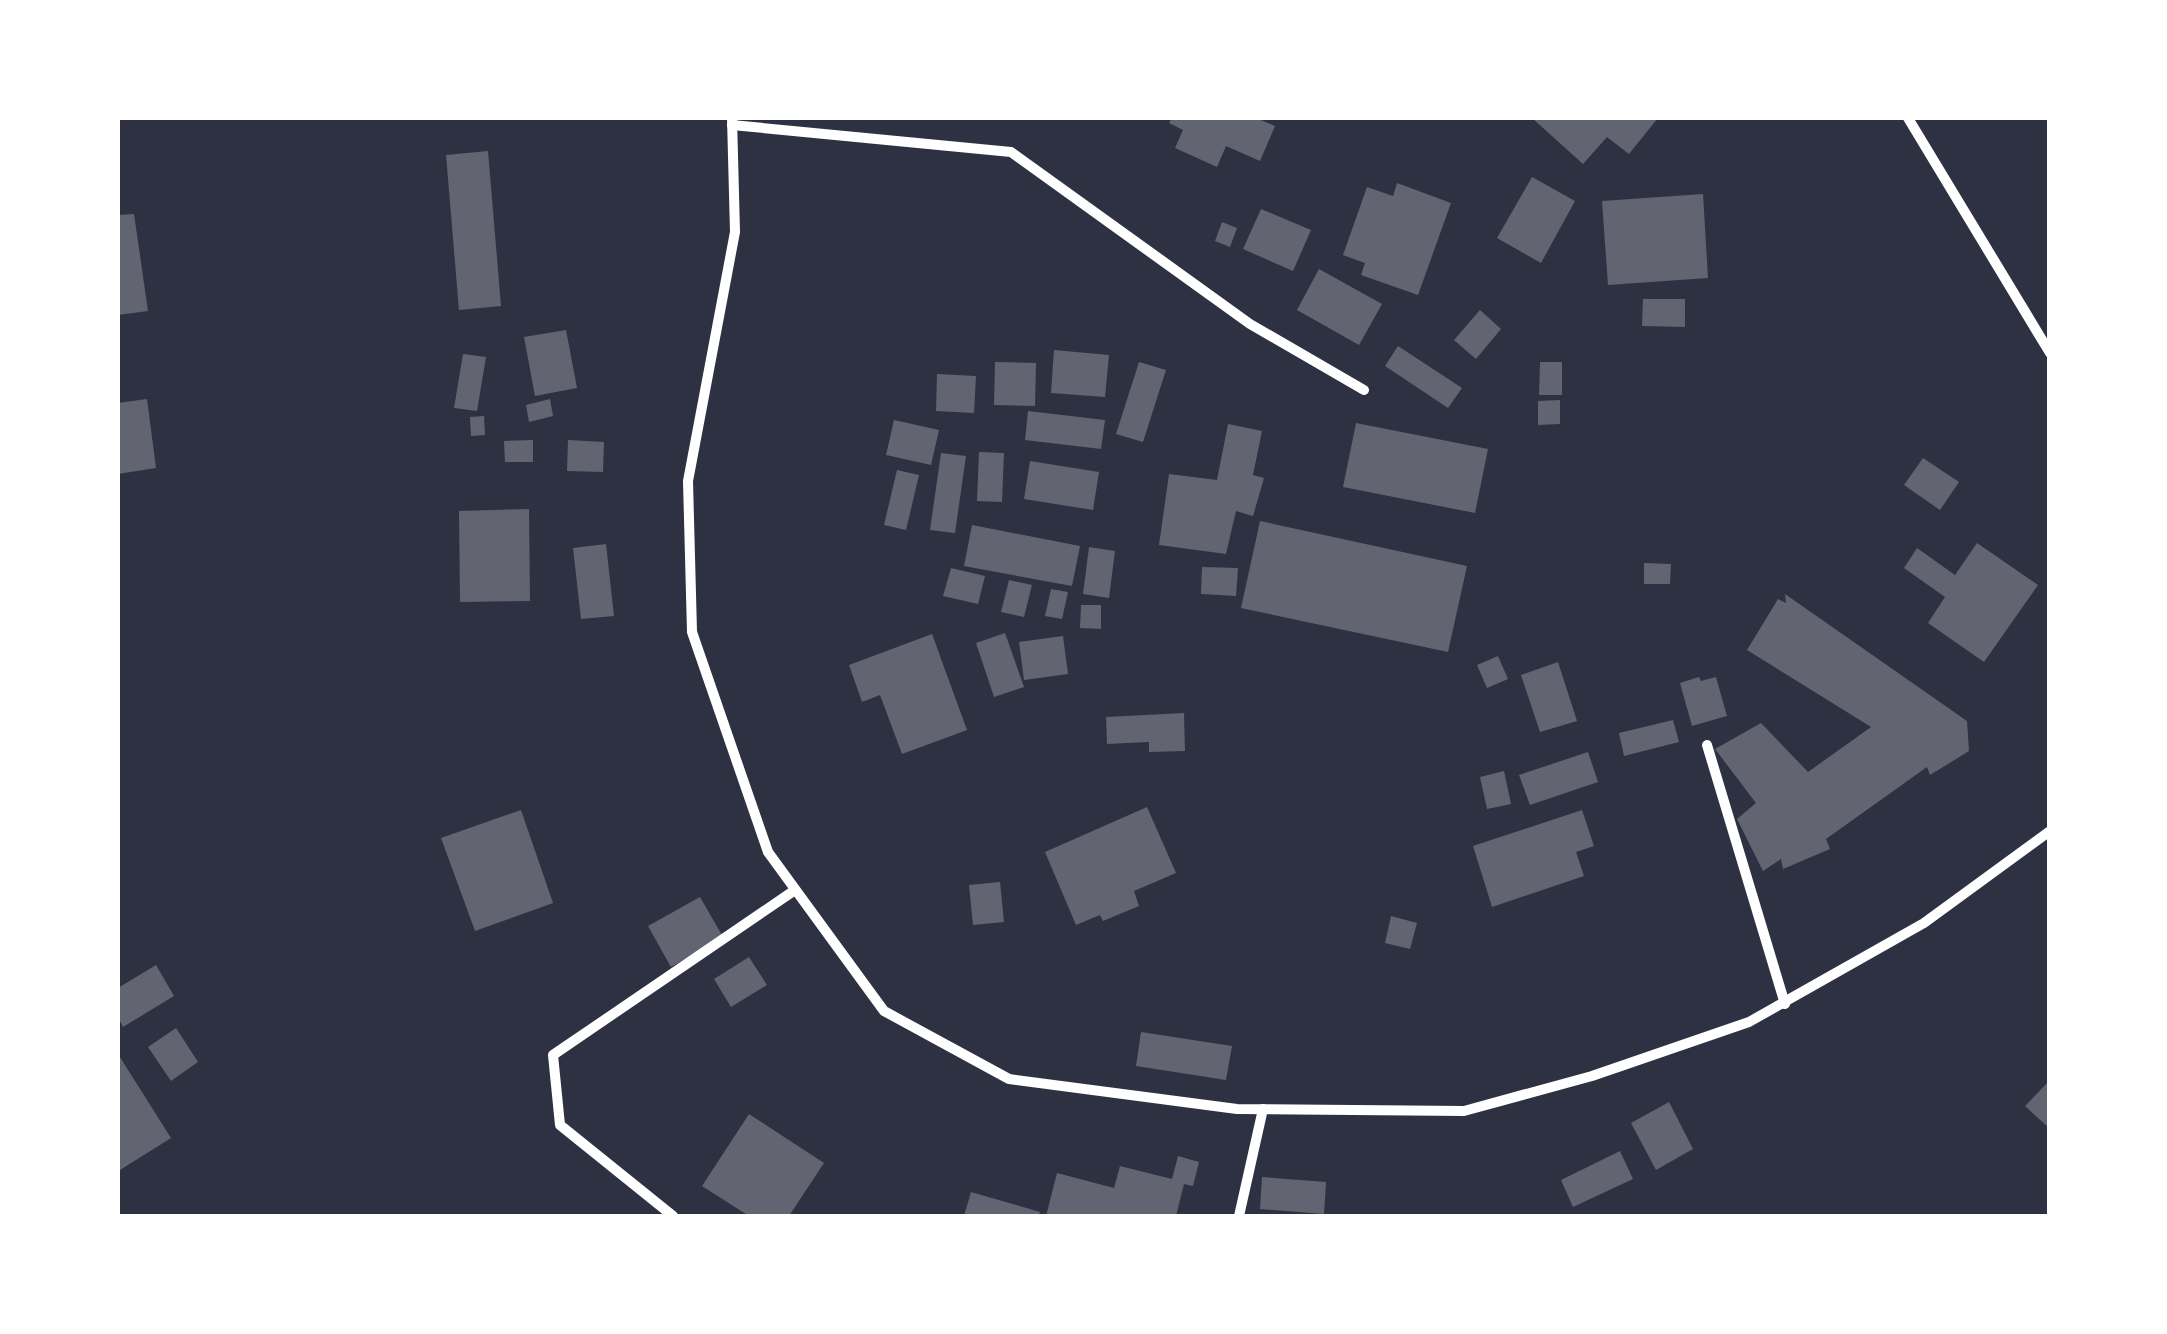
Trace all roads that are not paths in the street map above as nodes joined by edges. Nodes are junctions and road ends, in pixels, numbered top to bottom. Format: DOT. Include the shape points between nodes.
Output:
graph roads {
  1 [pos="1908,118"];
  2 [pos="732,121"];
  3 [pos="2050,354"];
  4 [pos="1364,390"];
  5 [pos="1708,745"];
  6 [pos="2050,831"];
  7 [pos="795,890"];
  8 [pos="1785,1004"];
  9 [pos="1262,1109"];
  10 [pos="673,1216"];
  11 [pos="1239,1216"];
  1 -- 3 [label="street"];
  2 -- 4 [label="street" via="1012,152 1250,324"];
  2 -- 7 [label="street" via="735,232 688,481 692,632 768,852"];
  5 -- 8 [label="street"];
  6 -- 8 [label="street" via="1924,923"];
  7 -- 9 [label="street" via="884,1011 1009,1080"];
  7 -- 10 [label="street" via="554,1055 560,1125"];
  8 -- 9 [label="street" via="1592,1076 1464,1111"];
  9 -- 11 [label="street"];
}
